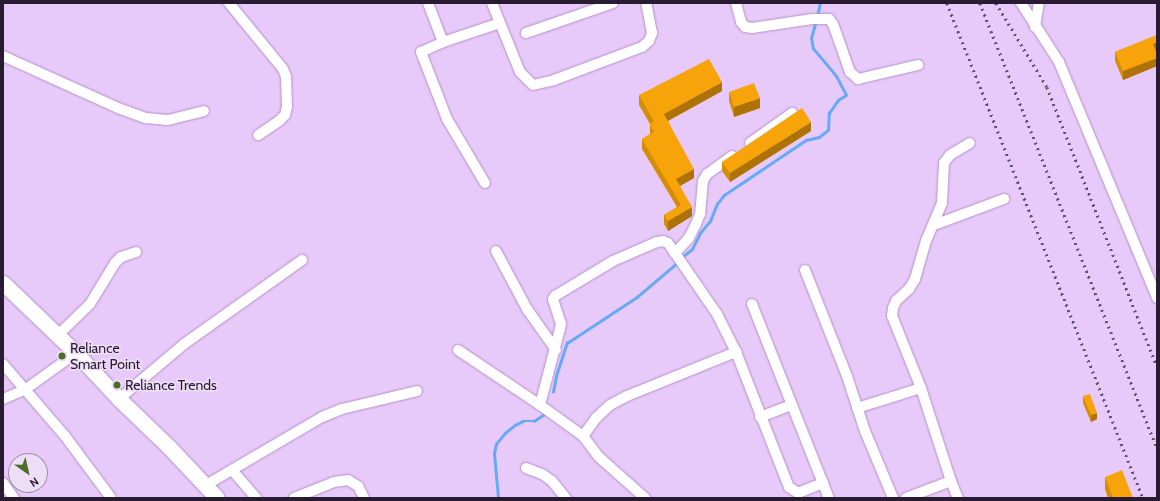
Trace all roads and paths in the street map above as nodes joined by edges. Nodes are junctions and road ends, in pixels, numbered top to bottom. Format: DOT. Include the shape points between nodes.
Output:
graph roads {
  1 [pos="229,3"];
  2 [pos="428,3"];
  3 [pos="492,3"];
  4 [pos="613,3"];
  5 [pos="646,3"];
  6 [pos="736,3"];
  7 [pos="1021,3"];
  8 [pos="1039,3"];
  9 [pos="500,23"];
  10 [pos="1035,27"];
  11 [pos="526,33"];
  12 [pos="443,42"];
  13 [pos="3,56"];
  14 [pos="918,65"];
  15 [pos="204,111"];
  16 [pos="792,113"];
  17 [pos="258,135"];
  18 [pos="970,143"];
  19 [pos="485,183"];
  20 [pos="1004,199"];
  21 [pos="934,225"];
  22 [pos="496,250"];
  23 [pos="136,252"];
  24 [pos="677,254"];
  25 [pos="302,260"];
  26 [pos="805,270"];
  27 [pos="3,283"];
  28 [pos="1154,283"];
  29 [pos="1157,298"];
  30 [pos="752,304"];
  31 [pos="57,336"];
  32 [pos="458,350"];
  33 [pos="556,350"];
  34 [pos="736,352"];
  35 [pos="76,353"];
  36 [pos="3,364"];
  37 [pos="921,388"];
  38 [pos="26,389"];
  39 [pos="417,391"];
  40 [pos="3,399"];
  41 [pos="119,399"];
  42 [pos="540,405"];
  43 [pos="792,405"];
  44 [pos="857,408"];
  45 [pos="760,417"];
  46 [pos="582,436"];
  47 [pos="526,468"];
  48 [pos="232,470"];
  49 [pos="951,482"];
  50 [pos="823,483"];
  51 [pos="3,484"];
  52 [pos="206,485"];
  53 [pos="14,498"];
  54 [pos="112,498"];
  55 [pos="217,498"];
  56 [pos="256,498"];
  57 [pos="294,498"];
  58 [pos="364,498"];
  59 [pos="566,498"];
  60 [pos="645,498"];
  61 [pos="829,498"];
  62 [pos="893,498"];
  63 [pos="906,498"];
  64 [pos="958,498"];
  1 -- 17 [label="street" via="283,69 286,77 287,107 284,115"];
  2 -- 12 [label="street"];
  3 -- 9 [label="street"];
  4 -- 11 [label="street"];
  5 -- 9 [label="street" via="652,33 649,41 642,47 554,80 533,85 520,72"];
  6 -- 14 [label="street" via="741,22 752,28 829,19 834,24 850,72 858,79"];
  7 -- 10 [label="street"];
  8 -- 10 [label="street"];
  9 -- 12 [label="street"];
  10 -- 28 [label="street" via="1059,62"];
  12 -- 19 [label="street" via="421,52 447,119"];
  13 -- 15 [label="street" via="146,118 168,120"];
  16 -- 24 [label="street" via="707,174 703,181 700,214 689,238"];
  18 -- 21 [label="street" via="950,155 944,163 942,203"];
  20 -- 21 [label="street"];
  21 -- 37 [label="street" via="926,241 915,279 892,308 892,316"];
  22 -- 33 [label="street" via="527,309"];
  23 -- 31 [label="street" via="115,263 90,304"];
  24 -- 33 [label="street" via="668,244 663,241 657,242 613,261 555,296 554,305 560,324"];
  24 -- 34 [label="street" via="716,314"];
  25 -- 41 [label="street" via="184,344"];
  26 -- 44 [label="street"];
  27 -- 31 [label="main road"];
  28 -- 29 [label="street"];
  30 -- 43 [label="street"];
  31 -- 35 [label="main road"];
  32 -- 42 [label="street"];
  33 -- 42 [label="street"];
  34 -- 45 [label="street"];
  34 -- 46 [label="street" via="610,405"];
  35 -- 38 [label="street"];
  35 -- 41 [label="main road"];
  36 -- 38 [label="street"];
  37 -- 44 [label="street"];
  37 -- 49 [label="street"];
  38 -- 40 [label="street"];
  38 -- 54 [label="street"];
  39 -- 48 [label="street" via="342,409"];
  41 -- 52 [label="main road"];
  42 -- 46 [label="street"];
  43 -- 45 [label="street"];
  43 -- 50 [label="street"];
  44 -- 62 [label="street"];
  45 -- 50 [label="street" via="789,487 798,492"];
  46 -- 60 [label="street" via="599,457"];
  47 -- 59 [label="street" via="552,481"];
  48 -- 52 [label="street"];
  48 -- 56 [label="street"];
  49 -- 63 [label="street"];
  49 -- 64 [label="street"];
  50 -- 61 [label="street"];
  51 -- 53 [label="street"];
  52 -- 55 [label="main road"];
  57 -- 58 [label="street" via="334,482 348,480 358,486"];
}
